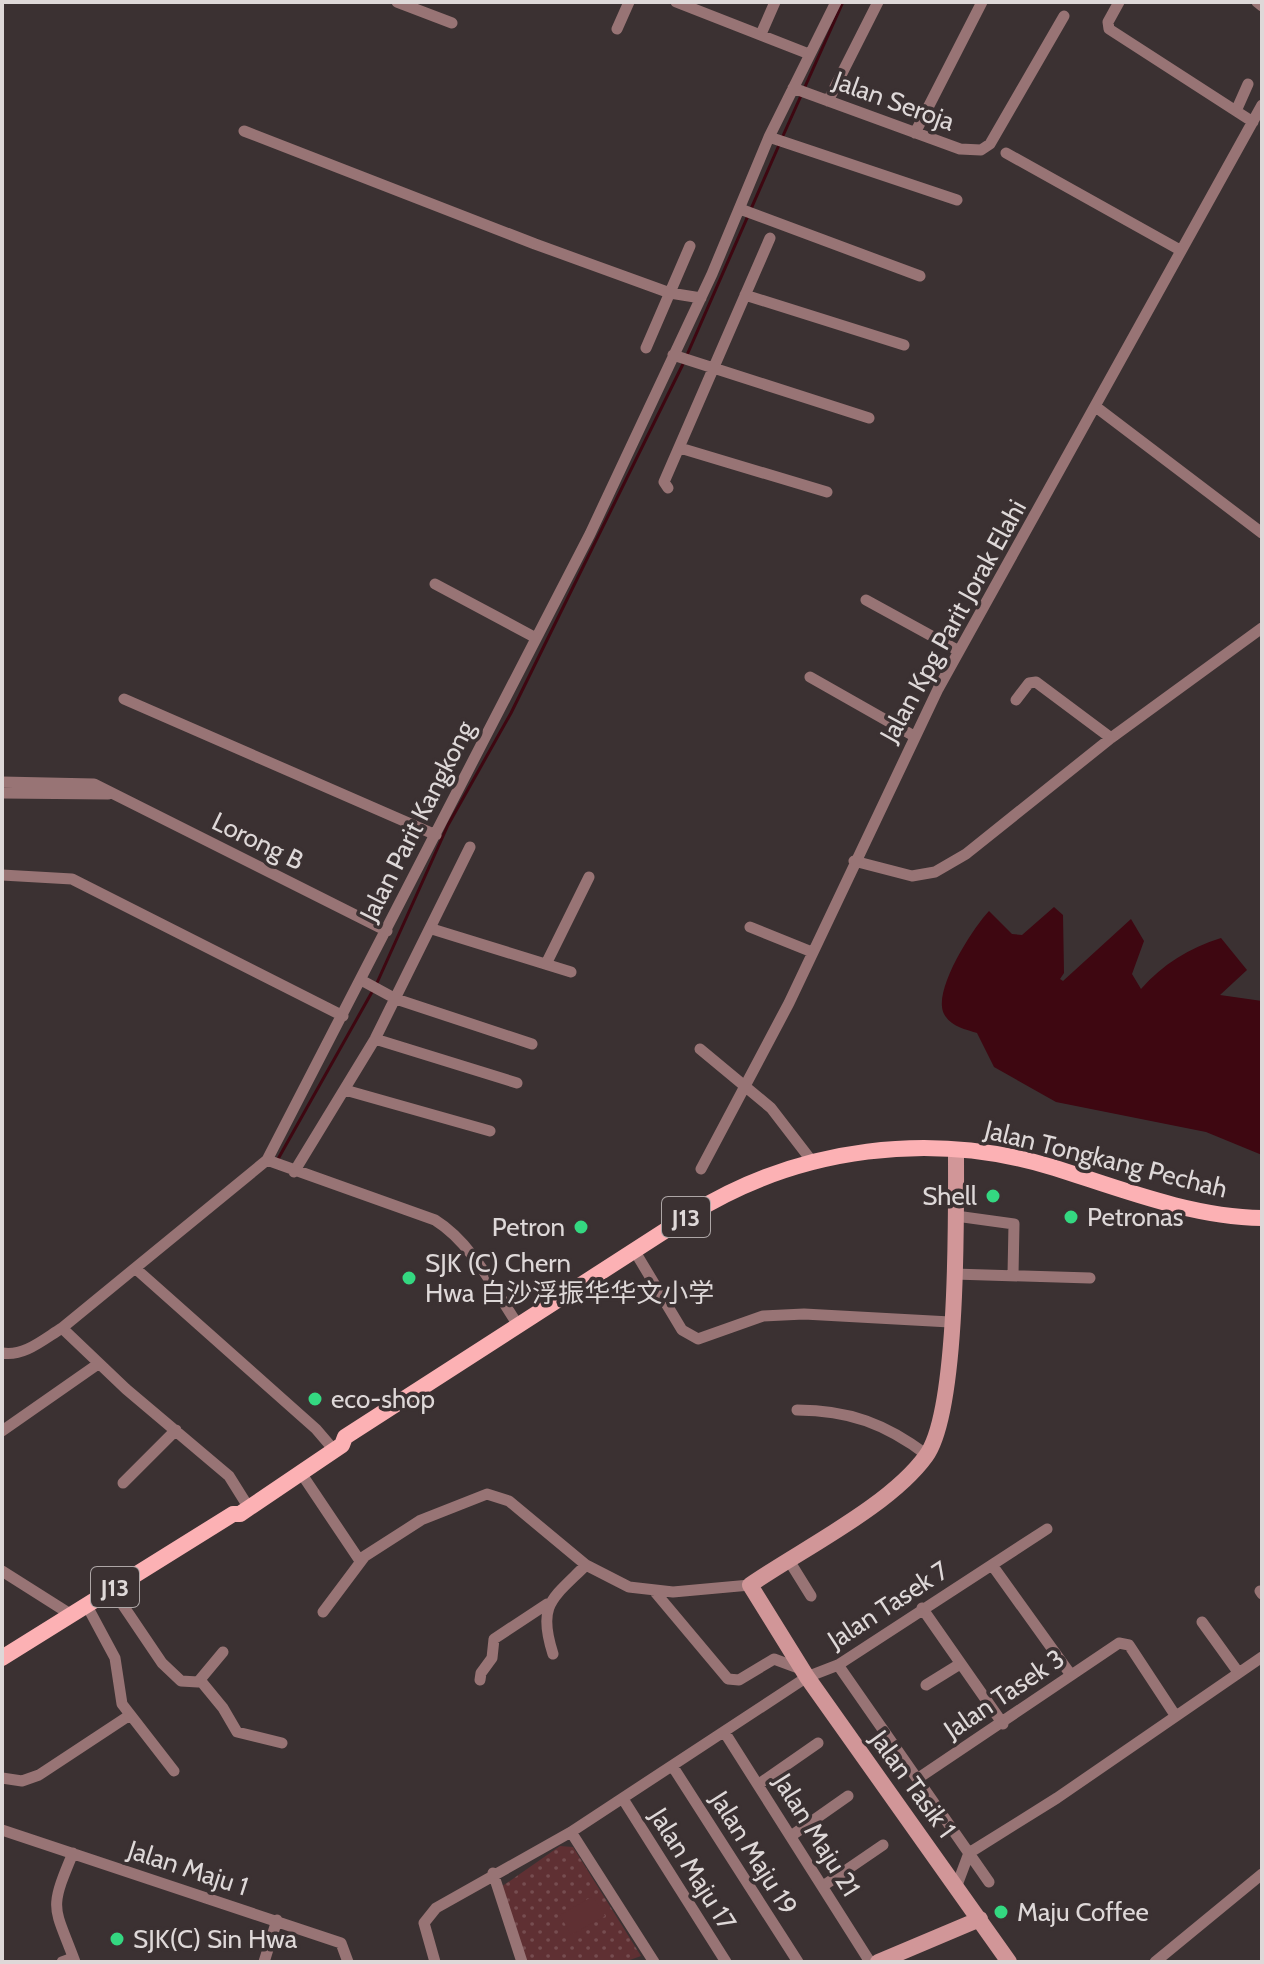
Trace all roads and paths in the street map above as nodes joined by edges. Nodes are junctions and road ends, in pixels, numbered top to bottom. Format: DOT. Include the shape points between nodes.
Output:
graph roads {
  1 [pos="397,2"];
  2 [pos="629,2"];
  3 [pos="676,2"];
  4 [pos="775,2"];
  5 [pos="836,2"];
  6 [pos="878,2"];
  7 [pos="982,2"];
  8 [pos="1119,2"];
  9 [pos="1064,16"];
  10 [pos="452,23"];
  11 [pos="617,29"];
  12 [pos="761,34"];
  13 [pos="809,54"];
  14 [pos="1248,84"];
  15 [pos="800,90"];
  16 [pos="828,101"];
  17 [pos="1262,105"];
  18 [pos="1246,117"];
  19 [pos="244,131"];
  20 [pos="915,133"];
  21 [pos="776,139"];
  22 [pos="1006,153"];
  23 [pos="957,200"];
  24 [pos="747,212"];
  25 [pos="770,238"];
  26 [pos="690,246"];
  27 [pos="1175,247"];
  28 [pos="920,276"];
  29 [pos="670,293"];
  30 [pos="745,295"];
  31 [pos="701,298"];
  32 [pos="904,345"];
  33 [pos="646,348"];
  34 [pos="677,356"];
  35 [pos="715,368"];
  36 [pos="1096,407"];
  37 [pos="869,418"];
  38 [pos="680,448"];
  39 [pos="668,488"];
  40 [pos="827,492"];
  41 [pos="1262,533"];
  42 [pos="435,584"];
  43 [pos="866,600"];
  44 [pos="1262,628"];
  45 [pos="536,638"];
  46 [pos="954,649"];
  47 [pos="810,677"];
  48 [pos="124,699"];
  49 [pos="1016,700"];
  50 [pos="910,733"];
  51 [pos="1111,738"];
  52 [pos="2,782"];
  53 [pos="65,787"];
  54 [pos="2,793"];
  55 [pos="436,835"];
  56 [pos="470,847"];
  57 [pos="854,861"];
  58 [pos="2,875"];
  59 [pos="589,877"];
  60 [pos="750,927"];
  61 [pos="432,929"];
  62 [pos="387,931"];
  63 [pos="812,952"];
  64 [pos="546,964"];
  65 [pos="571,972"];
  66 [pos="365,982"];
  67 [pos="396,999"];
  68 [pos="343,1016"];
  69 [pos="375,1039"];
  70 [pos="532,1044"];
  71 [pos="700,1049"];
  72 [pos="517,1083"];
  73 [pos="747,1087"];
  74 [pos="345,1090"];
  75 [pos="490,1131"];
  76 [pos="956,1150"];
  77 [pos="267,1160"];
  78 [pos="811,1160"];
  79 [pos="701,1169"];
  80 [pos="294,1172"];
  81 [pos="956,1216"];
  82 [pos="1262,1218"];
  83 [pos="634,1250"];
  84 [pos="136,1269"];
  85 [pos="954,1274"];
  86 [pos="1013,1275"];
  87 [pos="1090,1278"];
  88 [pos="950,1322"];
  89 [pos="518,1325"];
  90 [pos="62,1328"];
  91 [pos="2,1353"];
  92 [pos="98,1364"];
  93 [pos="797,1410"];
  94 [pos="176,1430"];
  95 [pos="2,1431"];
  96 [pos="336,1443"];
  97 [pos="927,1455"];
  98 [pos="301,1473"];
  99 [pos="123,1483"];
  100 [pos="242,1507"];
  101 [pos="1047,1529"];
  102 [pos="788,1559"];
  103 [pos="360,1561"];
  104 [pos="586,1565"];
  105 [pos="992,1565"];
  106 [pos="2,1571"];
  107 [pos="750,1585"];
  108 [pos="112,1589"];
  109 [pos="655,1592"];
  110 [pos="811,1596"];
  111 [pos="86,1604"];
  112 [pos="547,1604"];
  113 [pos="922,1608"];
  114 [pos="323,1612"];
  115 [pos="70,1614"];
  116 [pos="1202,1622"];
  117 [pos="223,1652"];
  118 [pos="553,1654"];
  119 [pos="1262,1657"];
  120 [pos="2,1658"];
  121 [pos="960,1664"];
  122 [pos="838,1665"];
  123 [pos="1238,1672"];
  124 [pos="804,1673"];
  125 [pos="1071,1675"];
  126 [pos="200,1680"];
  127 [pos="480,1680"];
  128 [pos="926,1685"];
  129 [pos="130,1715"];
  130 [pos="1175,1715"];
  131 [pos="1003,1724"];
  132 [pos="725,1733"];
  133 [pos="282,1743"];
  134 [pos="818,1743"];
  135 [pos="673,1767"];
  136 [pos="174,1771"];
  137 [pos="2,1778"];
  138 [pos="917,1779"];
  139 [pos="759,1784"];
  140 [pos="848,1796"];
  141 [pos="623,1799"];
  142 [pos="2,1830"];
  143 [pos="571,1832"];
  144 [pos="791,1836"];
  145 [pos="883,1845"];
  146 [pos="73,1853"];
  147 [pos="969,1853"];
  148 [pos="493,1873"];
  149 [pos="1262,1874"];
  150 [pos="989,1882"];
  151 [pos="957,1885"];
  152 [pos="823,1886"];
  153 [pos="980,1919"];
  154 [pos="277,1920"];
  155 [pos="70,1961"];
  156 [pos="264,1962"];
  157 [pos="348,1962"];
  158 [pos="435,1962"];
  159 [pos="522,1962"];
  160 [pos="654,1962"];
  161 [pos="726,1962"];
  162 [pos="798,1962"];
  163 [pos="870,1962"];
  164 [pos="878,1962"];
  165 [pos="1009,1962"];
  166 [pos="1155,1962"];
  1 -- 10 [label="street"];
  2 -- 11 [label="street"];
  3 -- 12 [label="street"];
  4 -- 12 [label="street"];
  5 -- 13 [label="street, Jalan Parit Kangkong"];
  6 -- 16 [label="street"];
  7 -- 20 [label="street"];
  8 -- 18 [label="street" via="1109,29"];
  9 -- 20 [label="street, Jalan Seroja" via="990,144 981,150 960,149"];
  12 -- 13 [label="street"];
  13 -- 15 [label="street, Jalan Parit Kangkong"];
  14 -- 18 [label="street"];
  15 -- 16 [label="street, Jalan Seroja"];
  15 -- 21 [label="street, Jalan Parit Kangkong"];
  16 -- 20 [label="street, Jalan Seroja"];
  17 -- 18 [label="street, Jalan Kpg Parit Jorak Elahi"];
  18 -- 27 [label="street, Jalan Kpg Parit Jorak Elahi"];
  19 -- 29 [label="street"];
  21 -- 23 [label="street"];
  21 -- 24 [label="street, Jalan Parit Kangkong"];
  22 -- 27 [label="street"];
  24 -- 28 [label="street"];
  24 -- 31 [label="street, Jalan Parit Kangkong"];
  25 -- 30 [label="street"];
  26 -- 29 [label="street"];
  27 -- 36 [label="street, Jalan Kpg Parit Jorak Elahi"];
  29 -- 31 [label="street"];
  29 -- 33 [label="street"];
  30 -- 32 [label="street"];
  30 -- 35 [label="street"];
  31 -- 34 [label="street, Jalan Parit Kangkong"];
  34 -- 35 [label="street"];
  34 -- 45 [label="street, Jalan Parit Kangkong"];
  35 -- 37 [label="street"];
  35 -- 38 [label="street"];
  36 -- 41 [label="street"];
  36 -- 46 [label="street, Jalan Kpg Parit Jorak Elahi"];
  38 -- 39 [label="street" via="664,482"];
  38 -- 40 [label="street"];
  42 -- 45 [label="street"];
  43 -- 46 [label="street"];
  44 -- 51 [label="street"];
  45 -- 55 [label="street, Jalan Parit Kangkong"];
  46 -- 50 [label="street, Jalan Kpg Parit Jorak Elahi"];
  47 -- 50 [label="street"];
  48 -- 55 [label="street"];
  49 -- 51 [label="street" via="1036,682"];
  50 -- 57 [label="street, Jalan Kpg Parit Jorak Elahi"];
  51 -- 57 [label="street" via="966,854 935,872 912,876"];
  52 -- 53 [label="street"];
  53 -- 54 [label="street"];
  53 -- 62 [label="street, Lorong B" via="108,794"];
  55 -- 62 [label="street, Jalan Parit Kangkong"];
  56 -- 61 [label="street"];
  57 -- 63 [label="street, Jalan Kpg Parit Jorak Elahi"];
  58 -- 68 [label="street" via="72,879"];
  59 -- 64 [label="street"];
  60 -- 63 [label="street"];
  61 -- 64 [label="street"];
  61 -- 67 [label="street"];
  62 -- 66 [label="street, Jalan Parit Kangkong"];
  63 -- 73 [label="street, Jalan Kpg Parit Jorak Elahi"];
  64 -- 65 [label="street"];
  66 -- 67 [label="street"];
  66 -- 68 [label="street, Jalan Parit Kangkong"];
  67 -- 69 [label="street"];
  67 -- 70 [label="street"];
  68 -- 77 [label="street, Jalan Parit Kangkong"];
  69 -- 72 [label="street"];
  69 -- 74 [label="street"];
  71 -- 73 [label="street"];
  73 -- 78 [label="street" via="794,1134"];
  73 -- 79 [label="street, Jalan Kpg Parit Jorak Elahi"];
  74 -- 75 [label="street"];
  74 -- 80 [label="street"];
  76 -- 78 [label="main road, Jalan Tongkang Pechah / J13"];
  76 -- 81 [label="street"];
  76 -- 82 [label="main road, Jalan Tongkang Pechah / J13" via="1022,1159 1199,1210"];
  77 -- 80 [label="street"];
  77 -- 84 [label="street"];
  78 -- 83 [label="main road, Jalan Tongkang Pechah / J13" via="742,1185"];
  80 -- 89 [label="street" via="447,1228"];
  81 -- 85 [label="street"];
  81 -- 86 [label="street" via="1014,1224"];
  83 -- 88 [label="street" via="674,1319 698,1339 763,1316"];
  83 -- 89 [label="main road, Jalan Tongkang Pechah / J13"];
  84 -- 90 [label="street"];
  84 -- 96 [label="street"];
  85 -- 86 [label="street"];
  85 -- 88 [label="street"];
  86 -- 87 [label="street"];
  88 -- 97 [label="street" via="941,1422"];
  89 -- 96 [label="main road, Jalan Tongkang Pechah / J13"];
  90 -- 91 [label="street" via="16,1354"];
  90 -- 92 [label="street"];
  92 -- 94 [label="street"];
  92 -- 95 [label="street"];
  93 -- 97 [label="street" via="868,1419"];
  94 -- 99 [label="street"];
  94 -- 100 [label="street" via="229,1476"];
  96 -- 98 [label="main road, Jalan Tongkang Pechah / J13"];
  96 -- 100 [label="main road, Jalan Tongkang Pechah / J13"];
  97 -- 102 [label="street" via="895,1488"];
  98 -- 100 [label="main road, Jalan Tongkang Pechah / J13"];
  98 -- 103 [label="street"];
  100 -- 108 [label="main road, Jalan Tongkang Pechah / J13"];
  101 -- 105 [label="street, Jalan Tasek 7"];
  102 -- 107 [label="street"];
  102 -- 110 [label="street"];
  103 -- 104 [label="street" via="421,1520 487,1494 509,1501"];
  103 -- 114 [label="street"];
  104 -- 109 [label="street" via="609,1579"];
  104 -- 112 [label="street"];
  105 -- 113 [label="street, Jalan Tasek 7"];
  105 -- 125 [label="street"];
  106 -- 115 [label="street"];
  107 -- 109 [label="street"];
  107 -- 124 [label="street, Jalan Tasik 1"];
  108 -- 111 [label="main road, Jalan Tongkang Pechah / J13"];
  108 -- 126 [label="street" via="162,1663 181,1681"];
  109 -- 124 [label="street" via="728,1679 739,1680 774,1659"];
  111 -- 115 [label="main road, Jalan Tongkang Pechah / J13"];
  111 -- 129 [label="street" via="115,1658 122,1704"];
  112 -- 118 [label="street"];
  112 -- 127 [label="street" via="494,1639 492,1658"];
  113 -- 121 [label="street"];
  113 -- 122 [label="street, Jalan Tasek 7"];
  115 -- 120 [label="main road, Jalan Tongkang Pechah / J13"];
  116 -- 123 [label="street"];
  117 -- 126 [label="street"];
  119 -- 123 [label="street"];
  121 -- 128 [label="street"];
  121 -- 131 [label="street"];
  122 -- 124 [label="street, Jalan Tasek 7"];
  122 -- 138 [label="street"];
  123 -- 130 [label="street"];
  124 -- 132 [label="street, Jalan Tasek 7"];
  124 -- 151 [label="street, Jalan Tasik 1"];
  125 -- 130 [label="street, Jalan Tasek 3" via="1115,1645 1129,1645"];
  125 -- 131 [label="street, Jalan Tasek 3"];
  126 -- 133 [label="street" via="237,1732"];
  129 -- 136 [label="street"];
  129 -- 137 [label="street" via="39,1775 22,1781"];
  130 -- 147 [label="street"];
  131 -- 138 [label="street, Jalan Tasek 3"];
  132 -- 135 [label="street, Jalan Tasek 7"];
  132 -- 139 [label="street, Jalan Maju 21"];
  134 -- 139 [label="street"];
  135 -- 141 [label="street, Jalan Tasek 7"];
  135 -- 162 [label="street, Jalan Maju 19"];
  138 -- 147 [label="street"];
  139 -- 144 [label="street, Jalan Maju 21"];
  140 -- 144 [label="street"];
  141 -- 143 [label="street, Jalan Tasek 7"];
  141 -- 161 [label="street, Jalan Maju 17"];
  142 -- 146 [label="street, Jalan Maju 1"];
  143 -- 148 [label="street, Jalan Tasek 7"];
  143 -- 160 [label="street"];
  144 -- 152 [label="street, Jalan Maju 21"];
  145 -- 152 [label="street"];
  146 -- 154 [label="street, Jalan Maju 1"];
  146 -- 155 [label="street" via="55,1896"];
  147 -- 150 [label="street"];
  147 -- 151 [label="street"];
  148 -- 158 [label="street, Jalan Tasek 7" via="428,1916 425,1930"];
  148 -- 159 [label="street"];
  149 -- 166 [label="street"];
  151 -- 153 [label="street, Jalan Tasik 1"];
  152 -- 163 [label="street, Jalan Maju 21"];
  153 -- 164 [label="street"];
  153 -- 165 [label="street, Jalan Tasik 1"];
  154 -- 156 [label="street"];
  154 -- 157 [label="street, Jalan Maju 1" via="341,1943"];
}
